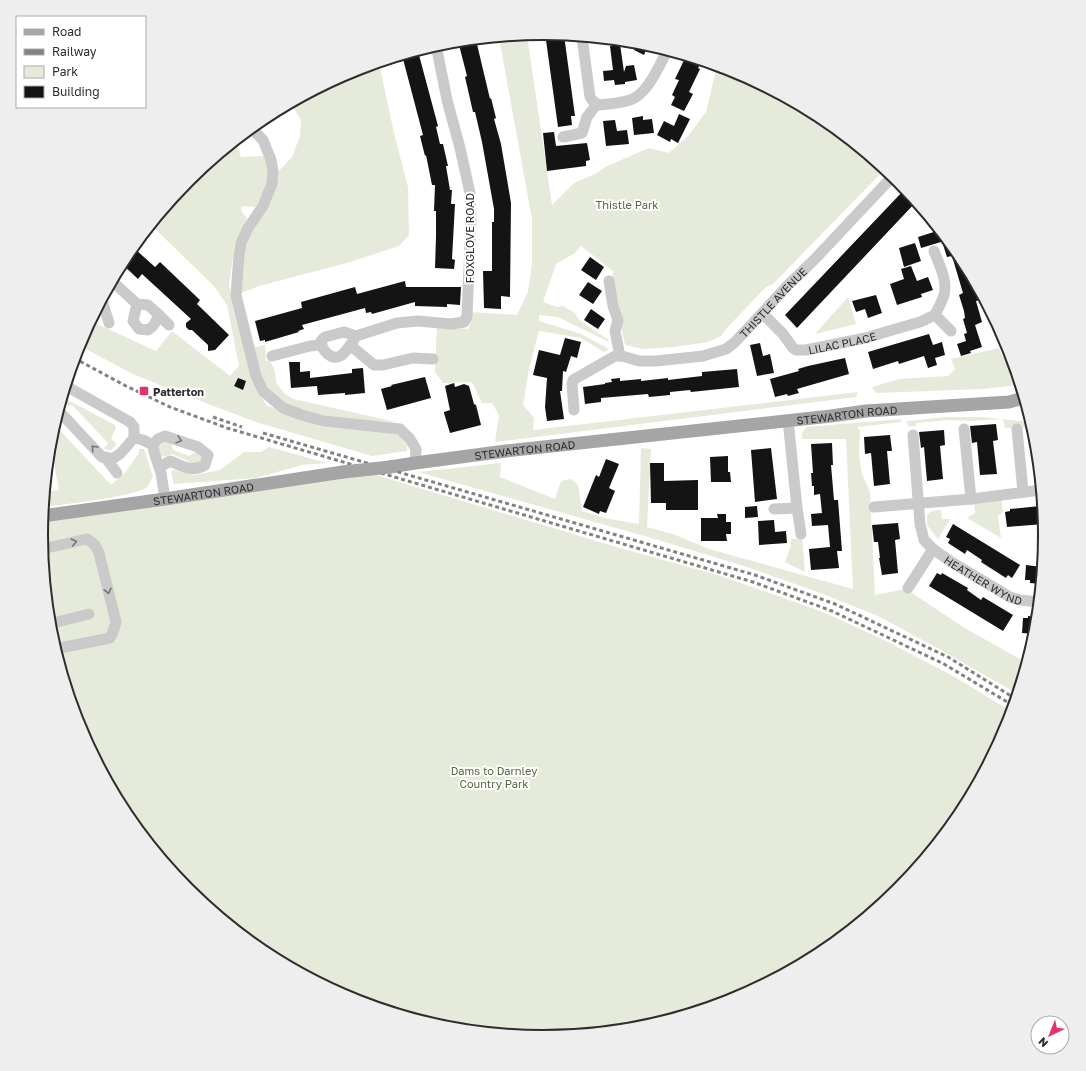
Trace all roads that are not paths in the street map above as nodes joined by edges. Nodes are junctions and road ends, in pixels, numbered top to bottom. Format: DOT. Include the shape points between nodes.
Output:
graph roads {
  1 [pos="583,42"];
  2 [pos="437,52"];
  3 [pos="664,55"];
  4 [pos="597,104"];
  5 [pos="255,132"];
  6 [pos="563,137"];
  7 [pos="889,181"];
  8 [pos="934,251"];
  9 [pos="609,281"];
  10 [pos="116,285"];
  11 [pos="137,304"];
  12 [pos="104,307"];
  13 [pos="158,314"];
  14 [pos="762,314"];
  15 [pos="935,315"];
  16 [pos="109,323"];
  17 [pos="169,325"];
  18 [pos="951,331"];
  19 [pos="353,340"];
  20 [pos="321,345"];
  21 [pos="272,356"];
  22 [pos="620,356"];
  23 [pos="433,359"];
  24 [pos="70,388"];
  25 [pos="1019,399"];
  26 [pos="1009,402"];
  27 [pos="1021,404"];
  28 [pos="574,410"];
  29 [pos="62,415"];
  30 [pos="788,420"];
  31 [pos="964,429"];
  32 [pos="1017,429"];
  33 [pos="913,435"];
  34 [pos="134,438"];
  35 [pos="153,445"];
  36 [pos="106,458"];
  37 [pos="415,463"];
  38 [pos="160,467"];
  39 [pos="117,474"];
  40 [pos="1036,491"];
  41 [pos="1024,492"];
  42 [pos="165,499"];
  43 [pos="971,499"];
  44 [pos="918,504"];
  45 [pos="874,507"];
  46 [pos="797,508"];
  47 [pos="774,509"];
  48 [pos="49,515"];
  49 [pos="801,534"];
  50 [pos="48,547"];
  51 [pos="933,549"];
  52 [pos="908,588"];
  53 [pos="1034,601"];
  54 [pos="89,614"];
  55 [pos="55,622"];
  56 [pos="60,648"];
  1 -- 4 [label="street" via="590,97"];
  2 -- 19 [label="street, FOXGLOVE ROAD" via="470,193 467,316 464,322 446,324 418,321 397,323"];
  3 -- 4 [label="street" via="647,86 635,98"];
  4 -- 6 [label="street" via="587,117 582,133"];
  5 -- 37 [label="street" via="263,140 271,160 272,184 263,206 241,243 236,295 256,376 263,391 283,408 323,421 400,429 416,449"];
  7 -- 14 [label="street, THISTLE AVENUE"];
  8 -- 15 [label="street" via="945,287"];
  9 -- 22 [label="street" via="618,320 615,331"];
  10 -- 11 [label="street"];
  11 -- 13 [label="street" via="148,305"];
  11 -- 13 [label="street" via="133,321 140,329 148,330 153,327"];
  12 -- 16 [label="street"];
  13 -- 17 [label="street"];
  14 -- 15 [label="street, LILAC PLACE" via="796,350 865,338"];
  14 -- 22 [label="street, THISTLE AVENUE" via="726,349 703,356 656,361 639,361"];
  15 -- 18 [label="street"];
  19 -- 20 [label="street, FOXGLOVE ROAD" via="344,332 325,337"];
  19 -- 20 [label="street, FOXGLOVE ROAD" via="337,357 325,352"];
  19 -- 23 [label="street" via="374,365 413,358"];
  20 -- 21 [label="street"];
  22 -- 28 [label="street" via="615,356 573,380"];
  24 -- 34 [label="street" via="130,422 134,427"];
  25 -- 26 [label="main road, STEWARTON ROAD"];
  26 -- 27 [label="main road, STEWARTON ROAD"];
  26 -- 30 [label="main road, STEWARTON ROAD" via="866,411"];
  36 -- 29 [label="street, one-way"];
  30 -- 37 [label="main road, STEWARTON ROAD"];
  30 -- 46 [label="street"];
  31 -- 43 [label="street"];
  32 -- 41 [label="street"];
  33 -- 44 [label="street, HEATHER WYND"];
  34 -- 35 [label="street"];
  34 -- 36 [label="street" via="120,454 112,459"];
  35 -- 38 [label="street"];
  35 -- 38 [label="street, one-way" via="165,436 198,446 208,455 205,466 198,469 190,469 170,461"];
  36 -- 39 [label="street"];
  37 -- 42 [label="main road, STEWARTON ROAD, bridge"];
  38 -- 42 [label="street"];
  40 -- 41 [label="street"];
  41 -- 43 [label="street"];
  42 -- 48 [label="main road, STEWARTON ROAD"];
  43 -- 44 [label="street"];
  44 -- 45 [label="street"];
  44 -- 51 [label="street, HEATHER WYND" via="924,540"];
  46 -- 47 [label="street"];
  46 -- 49 [label="street"];
  50 -- 56 [label="street, one-way" via="87,539 95,545 116,622 110,638"];
  51 -- 52 [label="street, HEATHER WYND"];
  51 -- 53 [label="street, HEATHER WYND" via="1010,596"];
  54 -- 55 [label="street"];
}
